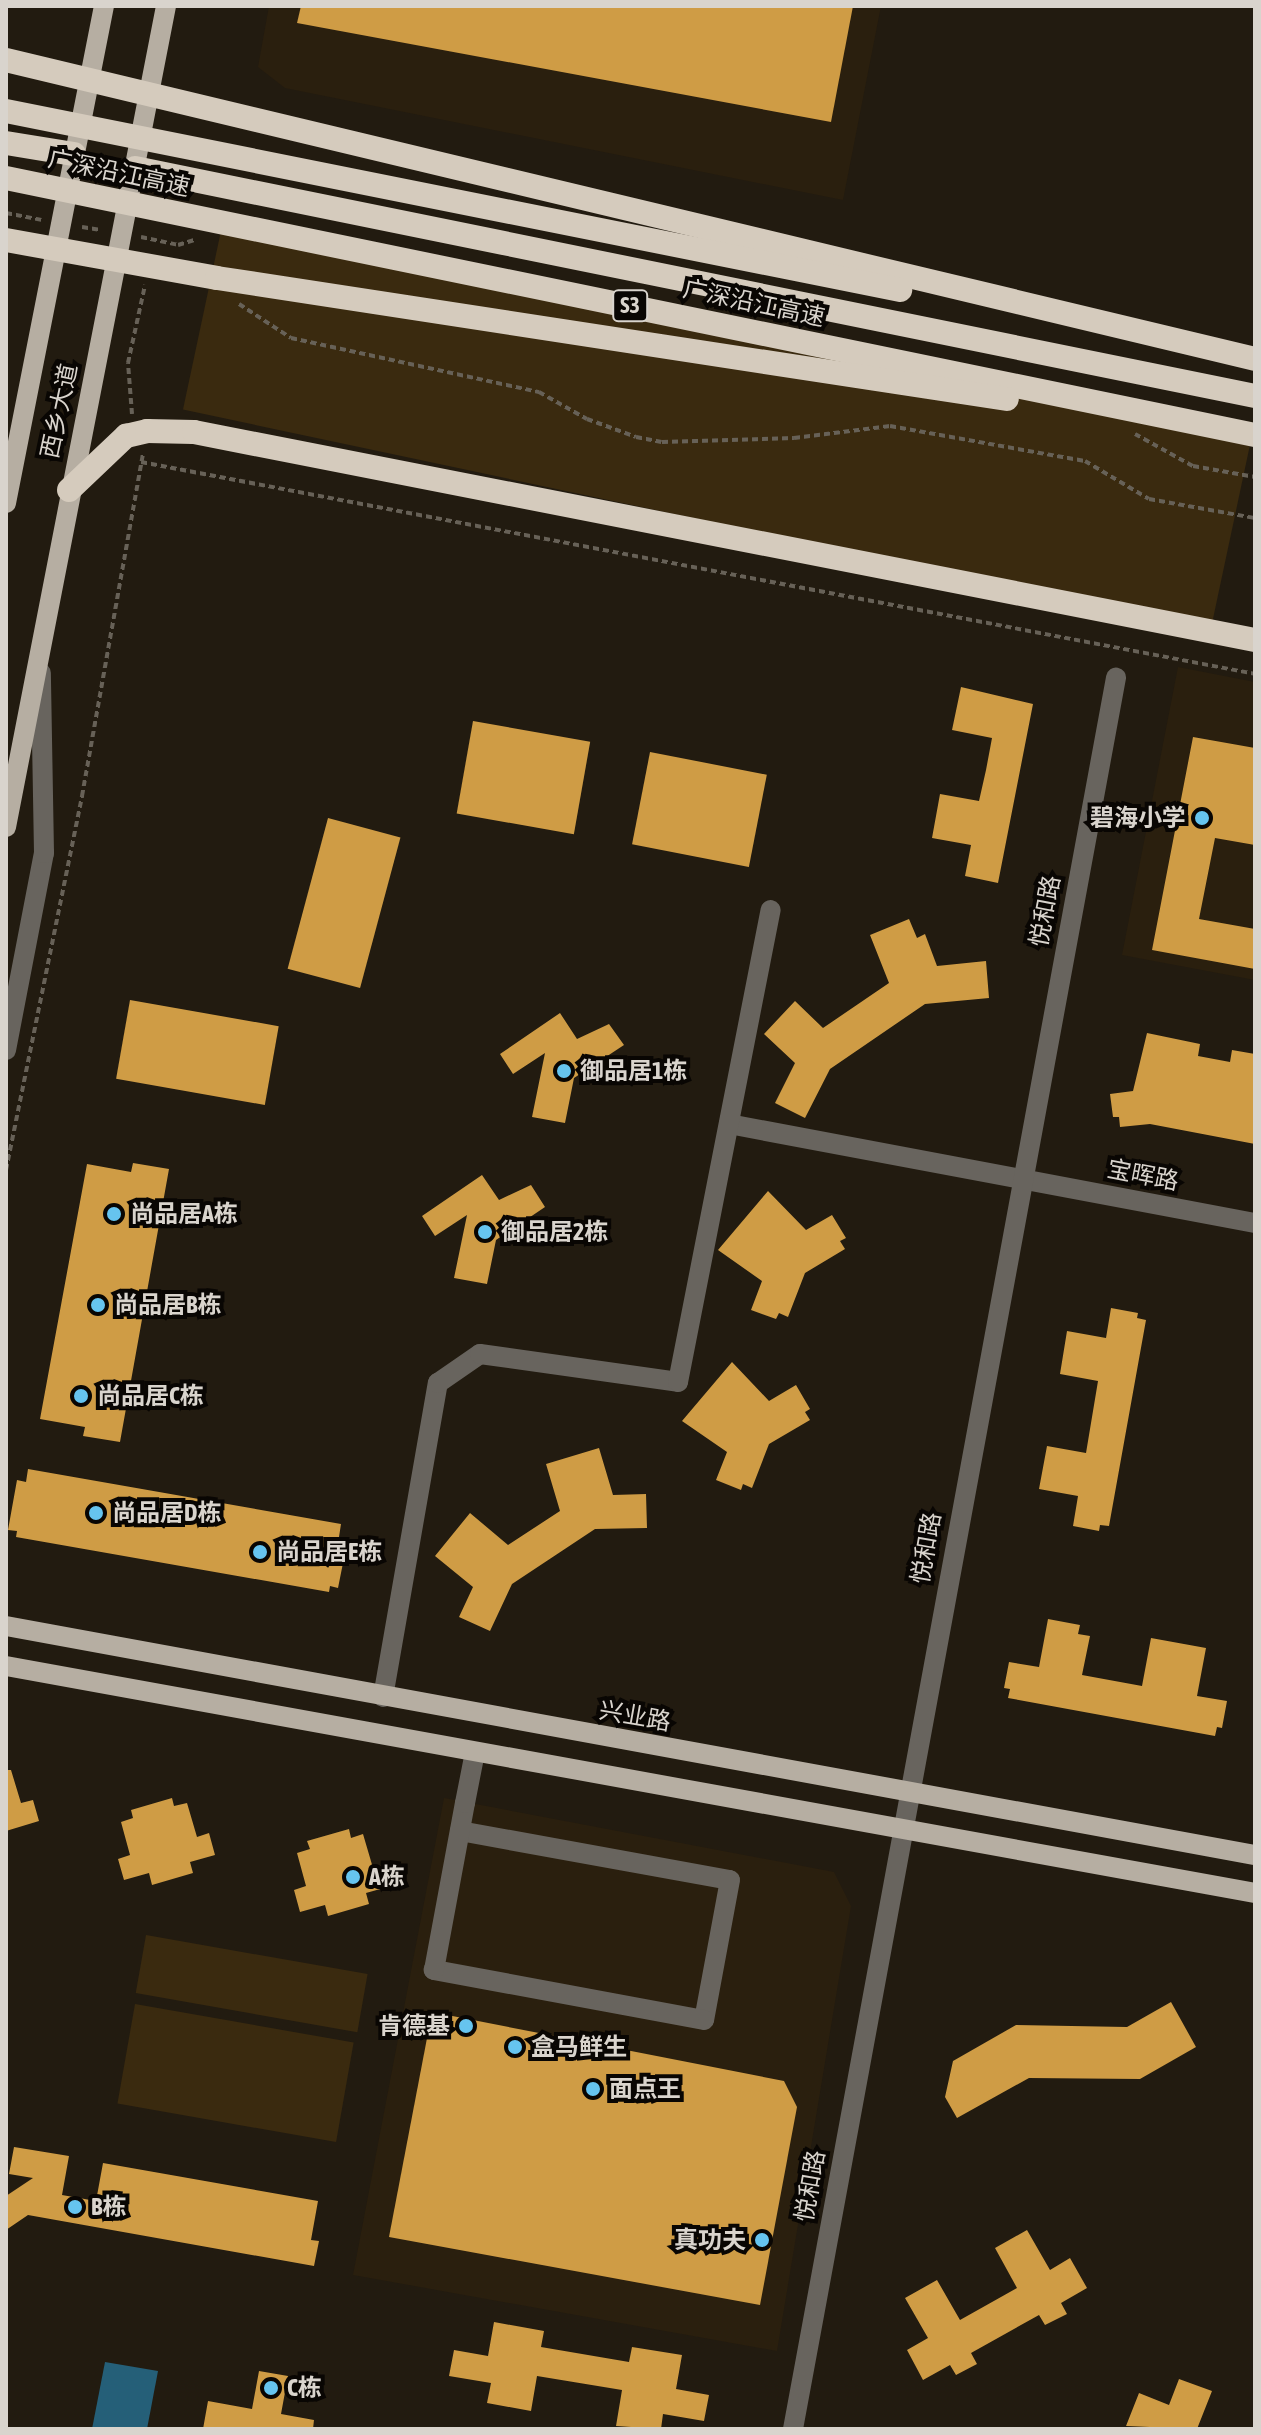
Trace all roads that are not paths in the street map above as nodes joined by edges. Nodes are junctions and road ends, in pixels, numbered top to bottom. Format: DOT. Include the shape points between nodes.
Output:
graph roads {
  1 [pos="104,6"];
  2 [pos="166,6"];
  3 [pos="6,60"];
  4 [pos="6,111"];
  5 [pos="6,143"];
  6 [pos="74,154"];
  7 [pos="135,168"];
  8 [pos="6,178"];
  9 [pos="6,240"];
  10 [pos="1255,360"];
  11 [pos="1255,396"];
  12 [pos="1255,436"];
  13 [pos="69,490"];
  14 [pos="6,503"];
  15 [pos="1255,640"];
  16 [pos="40,649"];
  17 [pos="1116,678"];
  18 [pos="6,827"];
  19 [pos="771,910"];
  20 [pos="6,1050"];
  21 [pos="729,1124"];
  22 [pos="1021,1179"];
  23 [pos="1255,1223"];
  24 [pos="6,1626"];
  25 [pos="6,1666"];
  26 [pos="383,1697"];
  27 [pos="475,1752"];
  28 [pos="907,1792"];
  29 [pos="900,1829"];
  30 [pos="460,1831"];
  31 [pos="1255,1855"];
  32 [pos="1255,1893"];
  33 [pos="793,2429"];
  1 -- 6 [label="main road, 西乡大道"];
  2 -- 7 [label="main road, 西乡大道"];
  3 -- 10 [label="highway, bridge"];
  4 -- 10 [label="highway, 广深沿江高速, bridge"];
  5 -- 6 [label="highway"];
  6 -- 14 [label="main road, 西乡大道"];
  7 -- 11 [label="highway"];
  7 -- 13 [label="main road, 西乡大道"];
  8 -- 12 [label="highway, 广深沿江高速 / S3, bridge"];
  9 -- 12 [label="highway, bridge" via="217,278"];
  13 -- 15 [label="highway" via="126,436 194,432"];
  13 -- 16 [label="main road, 西乡大道"];
  16 -- 18 [label="main road, 西乡大道"];
  16 -- 20 [label="street" via="44,853"];
  17 -- 22 [label="street, 悦和路"];
  19 -- 21 [label="street"];
  21 -- 22 [label="street, 宝晖路"];
  21 -- 26 [label="street" via="678,1382 480,1354 438,1383"];
  22 -- 23 [label="street, 宝晖路"];
  22 -- 28 [label="street, 悦和路"];
  24 -- 26 [label="main road, 兴业路"];
  25 -- 27 [label="main road"];
  26 -- 28 [label="main road, 兴业路"];
  27 -- 29 [label="main road"];
  27 -- 30 [label="street"];
  28 -- 29 [label="street, 悦和路"];
  28 -- 31 [label="main road, 兴业路"];
  29 -- 32 [label="main road"];
  29 -- 33 [label="street, 悦和路"];
  30 -- 30 [label="street" via="434,1970 704,2020 730,1880"];
}
